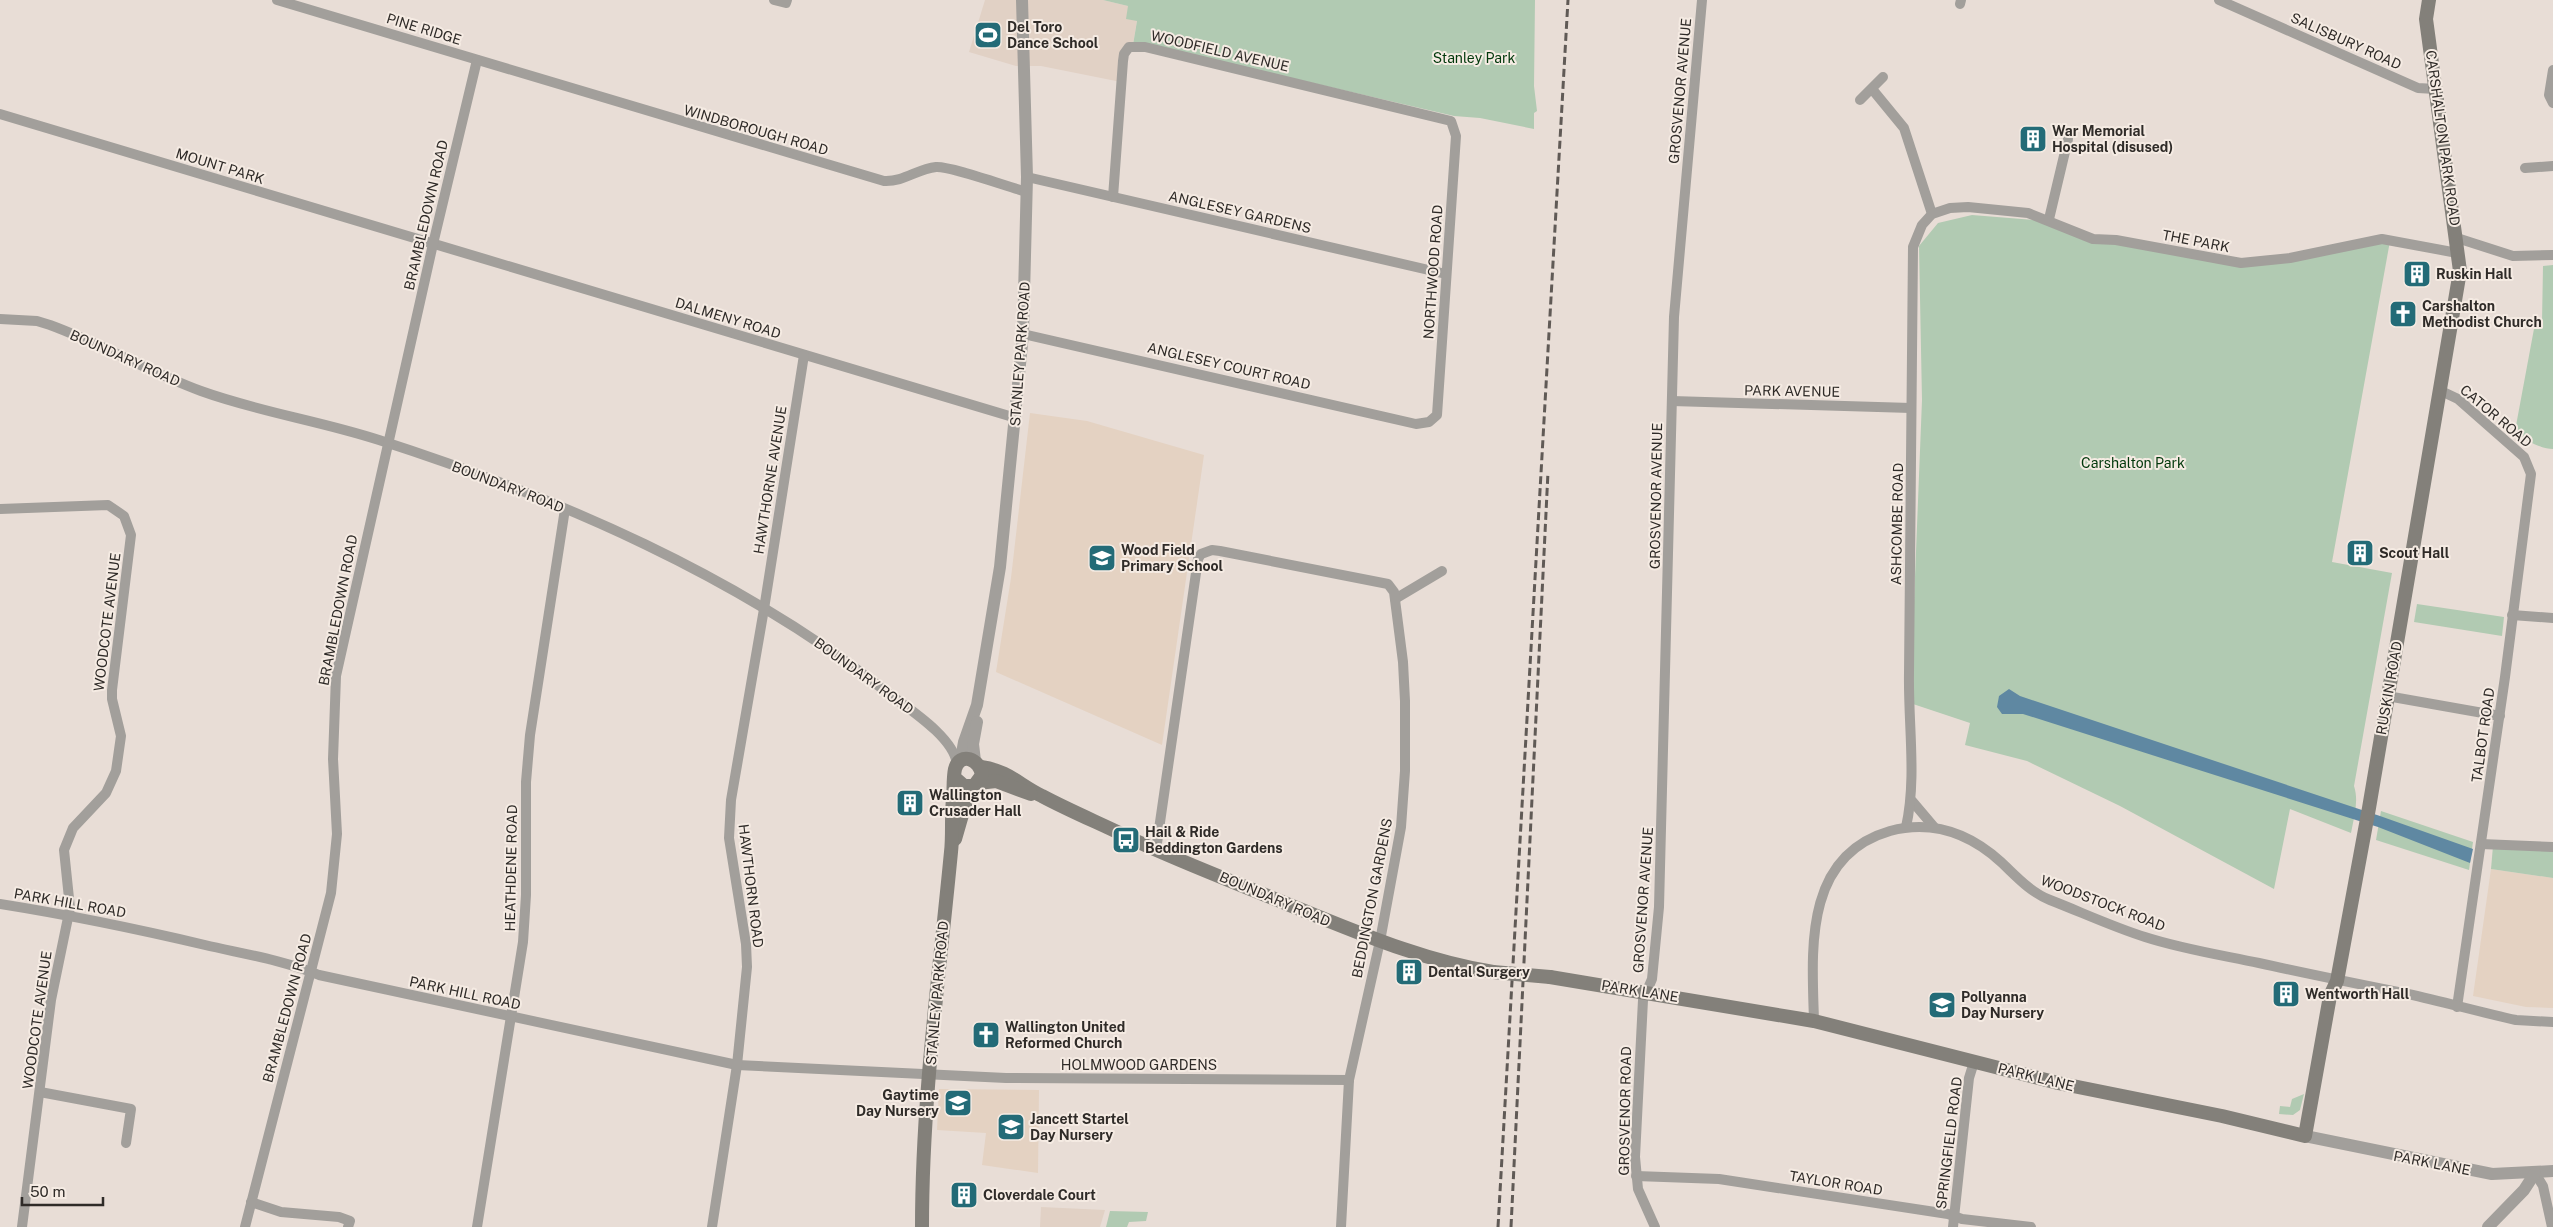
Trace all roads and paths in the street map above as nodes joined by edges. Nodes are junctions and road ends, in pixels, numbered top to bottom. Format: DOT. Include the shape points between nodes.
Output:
graph roads {
  1 [pos="277,0"];
  2 [pos="774,0"];
  3 [pos="787,0"];
  4 [pos="1022,0"];
  5 [pos="1702,0"];
  6 [pos="2219,0"];
  7 [pos="2429,0"];
  8 [pos="477,60"];
  9 [pos="2553,70"];
  10 [pos="1883,77"];
  11 [pos="1872,88"];
  12 [pos="2435,88"];
  13 [pos="1860,100"];
  14 [pos="2553,103"];
  15 [pos="0,114"];
  16 [pos="1451,121"];
  17 [pos="2068,139"];
  18 [pos="2553,166"];
  19 [pos="2525,168"];
  20 [pos="1027,177"];
  21 [pos="1027,192"];
  22 [pos="1113,196"];
  23 [pos="1932,214"];
  24 [pos="2049,219"];
  25 [pos="433,244"];
  26 [pos="2458,244"];
  27 [pos="2553,255"];
  28 [pos="1446,274"];
  29 [pos="0,319"];
  30 [pos="1023,334"];
  31 [pos="804,355"];
  32 [pos="2439,390"];
  33 [pos="1672,401"];
  34 [pos="1911,408"];
  35 [pos="1016,418"];
  36 [pos="1430,422"];
  37 [pos="388,443"];
  38 [pos="2530,467"];
  39 [pos="565,509"];
  40 [pos="0,510"];
  41 [pos="1442,571"];
  42 [pos="1395,599"];
  43 [pos="764,609"];
  44 [pos="2512,615"];
  45 [pos="2553,618"];
  46 [pos="2387,696"];
  47 [pos="2500,716"];
  48 [pos="966,767"];
  49 [pos="974,785"];
  50 [pos="1040,795"];
  51 [pos="1912,802"];
  52 [pos="1934,827"];
  53 [pos="1906,828"];
  54 [pos="2481,844"];
  55 [pos="2553,847"];
  56 [pos="951,850"];
  57 [pos="1156,850"];
  58 [pos="0,904"];
  59 [pos="68,914"];
  60 [pos="1380,941"];
  61 [pos="310,972"];
  62 [pos="1519,974"];
  63 [pos="2337,981"];
  64 [pos="1647,993"];
  65 [pos="2457,1007"];
  66 [pos="511,1017"];
  67 [pos="1814,1021"];
  68 [pos="2553,1022"];
  69 [pos="1974,1062"];
  70 [pos="737,1065"];
  71 [pos="929,1076"];
  72 [pos="1349,1080"];
  73 [pos="40,1092"];
  74 [pos="2305,1136"];
  75 [pos="126,1143"];
  76 [pos="2553,1171"];
  77 [pos="2535,1173"];
  78 [pos="1636,1176"];
  79 [pos="251,1202"];
  80 [pos="1954,1222"];
  81 [pos="22,1227"];
  82 [pos="245,1227"];
  83 [pos="348,1227"];
  84 [pos="477,1227"];
  85 [pos="712,1227"];
  86 [pos="922,1227"];
  87 [pos="1342,1227"];
  88 [pos="1655,1227"];
  89 [pos="2031,1227"];
  90 [pos="2488,1227"];
  91 [pos="2552,1227"];
  1 -- 8 [label="street, PINE RIDGE"];
  2 -- 3 [label="street" via="786,4"];
  4 -- 20 [label="street, STANLEY PARK ROAD"];
  5 -- 33 [label="street, GROSVENOR AVENUE" via="1674,317"];
  6 -- 12 [label="street, SALISBURY ROAD" via="2418,88"];
  7 -- 12 [label="main road, CARSHALTON PARK ROAD" via="2426,19"];
  8 -- 21 [label="street, WINDBOROUGH ROAD" via="884,181 901,180 942,167"];
  8 -- 25 [label="street, BRAMBLEDOWN ROAD"];
  9 -- 14 [label="street" via="2548,95"];
  10 -- 11 [label="street"];
  11 -- 13 [label="street"];
  11 -- 23 [label="street" via="1904,128"];
  12 -- 26 [label="main road, CARSHALTON PARK ROAD"];
  15 -- 25 [label="street, MOUNT PARK"];
  16 -- 22 [label="street, WOODFIELD AVENUE" via="1145,47 1130,47 1123,61"];
  16 -- 28 [label="street, NORTHWOOD ROAD" via="1456,128 1456,136"];
  17 -- 24 [label="street"];
  18 -- 19 [label="street"];
  20 -- 21 [label="street, STANLEY PARK ROAD"];
  20 -- 22 [label="street, ANGLESEY GARDENS"];
  21 -- 30 [label="street, STANLEY PARK ROAD"];
  22 -- 28 [label="street, ANGLESEY GARDENS"];
  23 -- 24 [label="street, THE PARK" via="1968,207 2008,209"];
  23 -- 34 [label="street, ASHCOMBE ROAD" via="1922,226 1913,247"];
  24 -- 26 [label="street, THE PARK" via="2081,236 2094,239 2116,240 2241,263 2290,258 2382,239 2452,252"];
  25 -- 31 [label="street, DALMENY ROAD"];
  25 -- 37 [label="street, BRAMBLEDOWN ROAD"];
  26 -- 27 [label="street, CARSHALTON PARK ROAD" via="2513,256"];
  26 -- 32 [label="main road, RUSKIN ROAD" via="2460,271"];
  28 -- 36 [label="street, NORTHWOOD ROAD" via="1438,410"];
  29 -- 37 [label="street, BOUNDARY ROAD" via="30,320 50,325 203,392"];
  30 -- 35 [label="street, STANLEY PARK ROAD"];
  30 -- 36 [label="street, ANGLESEY COURT ROAD" via="1416,424"];
  31 -- 35 [label="street, DALMENY ROAD"];
  31 -- 43 [label="street, HAWTHORNE AVENUE"];
  32 -- 38 [label="street, CATOR ROAD" via="2458,400 2524,457"];
  32 -- 46 [label="main road, RUSKIN ROAD"];
  33 -- 34 [label="street, PARK AVENUE"];
  33 -- 64 [label="street, GROSVENOR AVENUE" via="1659,906 1652,979"];
  34 -- 51 [label="street, ASHCOMBE ROAD" via="1908,709"];
  35 -- 48 [label="street, STANLEY PARK ROAD" via="1000,566 977,705 978,718"];
  37 -- 39 [label="street, BOUNDARY ROAD"];
  37 -- 61 [label="street, BRAMBLEDOWN ROAD" via="336,676 333,759 336,856 331,893"];
  38 -- 44 [label="street, TALBOT ROAD"];
  39 -- 43 [label="street, BOUNDARY ROAD" via="722,584"];
  39 -- 66 [label="street, HEATHDENE ROAD" via="530,735 526,782 524,927"];
  40 -- 59 [label="street, WOODCOTE AVENUE" via="108,505 124,516 130,530 112,690 121,736 119,761 109,789 78,821 66,842 63,857 70,908"];
  41 -- 42 [label="street"];
  42 -- 57 [label="street" via="1392,588 1382,582 1220,551 1201,554"];
  42 -- 60 [label="street, BEDDINGTON GARDENS" via="1403,662 1405,779 1398,848"];
  43 -- 48 [label="street, BOUNDARY ROAD" via="853,666 941,736"];
  43 -- 70 [label="street, HAWTHORN ROAD" via="728,819 747,968"];
  44 -- 45 [label="street"];
  44 -- 47 [label="street, TALBOT ROAD"];
  46 -- 47 [label="street"];
  46 -- 63 [label="main road, RUSKIN ROAD"];
  47 -- 54 [label="street, TALBOT ROAD"];
  48 -- 49 [label="main road" via="964,786"];
  48 -- 49 [label="main road, STANLEY PARK ROAD" via="982,776"];
  48 -- 50 [label="main road, BOUNDARY ROAD" via="992,769 1019,780"];
  48 -- 56 [label="main road, STANLEY PARK ROAD" via="951,819"];
  49 -- 50 [label="main road, BOUNDARY ROAD" via="996,781 1019,791"];
  49 -- 56 [label="main road, STANLEY PARK ROAD"];
  50 -- 57 [label="main road, BOUNDARY ROAD"];
  51 -- 52 [label="street"];
  51 -- 53 [label="street, ASHCOMBE ROAD"];
  52 -- 53 [label="street, WOODSTOCK ROAD"];
  52 -- 63 [label="street, WOODSTOCK ROAD" via="1979,845 2040,896 2146,938"];
  53 -- 67 [label="street, WOODSTOCK ROAD" via="1887,832 1864,843 1844,860 1827,883 1818,908 1813,944"];
  54 -- 55 [label="street"];
  54 -- 65 [label="street, TALBOT ROAD"];
  56 -- 71 [label="main road, STANLEY PARK ROAD"];
  57 -- 60 [label="main road, BOUNDARY ROAD"];
  58 -- 59 [label="street, PARK HILL ROAD"];
  59 -- 61 [label="street, PARK HILL ROAD"];
  59 -- 73 [label="street, WOODCOTE AVENUE" via="51,1000"];
  60 -- 62 [label="main road, BOUNDARY ROAD, bridge" via="1454,965"];
  60 -- 72 [label="street, BEDDINGTON GARDENS"];
  61 -- 66 [label="street, PARK HILL ROAD"];
  61 -- 79 [label="street, BRAMBLEDOWN ROAD"];
  62 -- 64 [label="main road, PARK LANE, bridge"];
  63 -- 65 [label="street, WOODSTOCK ROAD"];
  63 -- 74 [label="main road, RUSKIN ROAD" via="2330,996"];
  64 -- 67 [label="main road, PARK LANE"];
  64 -- 78 [label="street, GROSVENOR ROAD" via="1643,1000 1639,1048"];
  65 -- 68 [label="street, WOODSTOCK ROAD" via="2516,1020"];
  66 -- 70 [label="street, PARK HILL ROAD"];
  66 -- 84 [label="street, HEATHDENE ROAD"];
  67 -- 69 [label="main road, PARK LANE"];
  69 -- 74 [label="main road, PARK LANE" via="2058,1083 2255,1122"];
  69 -- 80 [label="street, SPRINGFIELD ROAD" via="1969,1078"];
  70 -- 71 [label="street, PARK HILL ROAD"];
  70 -- 85 [label="street, HAWTHORN ROAD"];
  71 -- 72 [label="street, HOLMWOOD GARDENS"];
  71 -- 86 [label="main road, STANLEY PARK ROAD"];
  72 -- 87 [label="street, BEDDINGTON GARDENS"];
  73 -- 75 [label="street" via="131,1109"];
  73 -- 81 [label="street, WOODCOTE AVENUE"];
  74 -- 77 [label="street, PARK LANE" via="2480,1172 2502,1175"];
  76 -- 77 [label="street, PARK LANE"];
  77 -- 90 [label="street" via="2524,1190"];
  77 -- 91 [label="street" via="2543,1186"];
  78 -- 80 [label="street, TAYLOR ROAD" via="1741,1182 1948,1214"];
  78 -- 88 [label="street, GROSVENOR ROAD" via="1640,1197"];
  79 -- 82 [label="street, BRAMBLEDOWN ROAD"];
  79 -- 83 [label="street" via="281,1212 339,1217 350,1222"];
  80 -- 89 [label="street, TAYLOR ROAD"];
}
